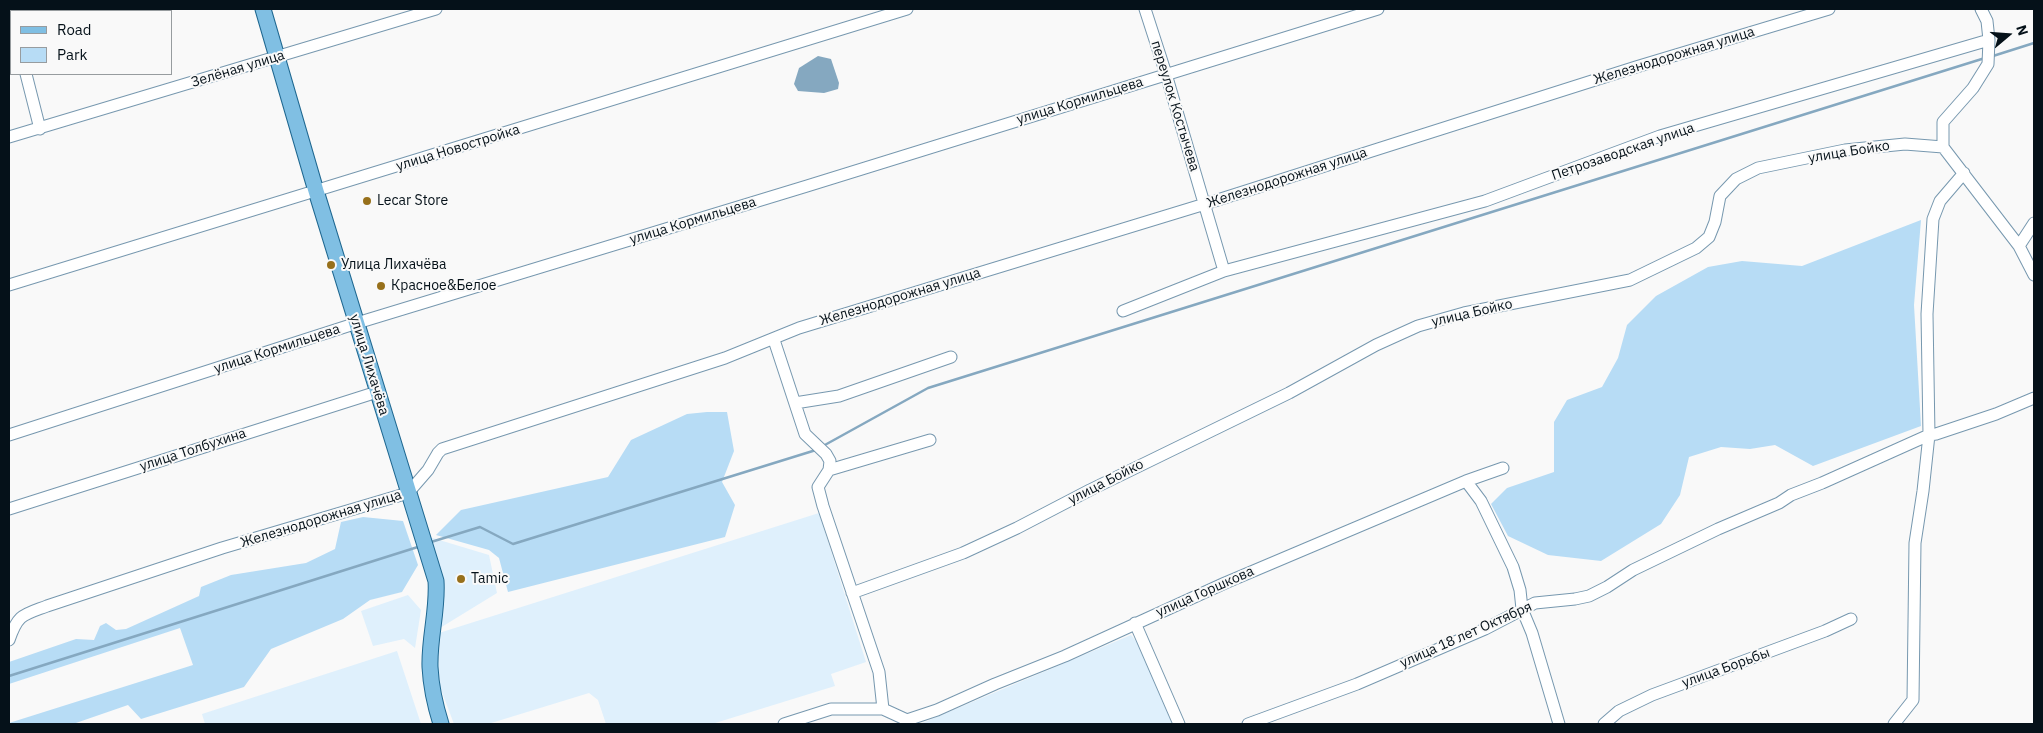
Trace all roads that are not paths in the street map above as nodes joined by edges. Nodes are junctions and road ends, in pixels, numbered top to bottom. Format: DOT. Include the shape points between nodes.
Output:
graph roads {
  1 [pos="263,9"];
  2 [pos="436,9"];
  3 [pos="907,9"];
  4 [pos="1144,9"];
  5 [pos="1378,9"];
  6 [pos="1829,9"];
  7 [pos="1981,9"];
  8 [pos="1989,40"];
  9 [pos="277,57"];
  10 [pos="1166,74"];
  11 [pos="26,75"];
  12 [pos="40,129"];
  13 [pos="9,137"];
  14 [pos="1943,146"];
  15 [pos="1964,173"];
  16 [pos="316,191"];
  17 [pos="1205,204"];
  18 [pos="2034,223"];
  19 [pos="2019,246"];
  20 [pos="1224,271"];
  21 [pos="2034,275"];
  22 [pos="9,286"];
  23 [pos="1123,311"];
  24 [pos="357,323"];
  25 [pos="774,340"];
  26 [pos="951,357"];
  27 [pos="377,392"];
  28 [pos="2034,398"];
  29 [pos="795,403"];
  30 [pos="9,435"];
  31 [pos="1929,435"];
  32 [pos="930,440"];
  33 [pos="1503,468"];
  34 [pos="829,470"];
  35 [pos="1466,481"];
  36 [pos="408,493"];
  37 [pos="9,509"];
  38 [pos="852,593"];
  39 [pos="1522,609"];
  40 [pos="1852,619"];
  41 [pos="1135,623"];
  42 [pos="9,640"];
  43 [pos="883,708"];
  44 [pos="908,722"];
  45 [pos="441,724"];
  46 [pos="784,724"];
  47 [pos="1179,724"];
  48 [pos="1248,724"];
  49 [pos="1559,724"];
  50 [pos="1604,724"];
  51 [pos="1894,724"];
  1 -- 9 [label="main road, улица Лихачёва"];
  2 -- 9 [label="street, Зелёная улица"];
  3 -- 16 [label="street, улица Новостройка"];
  4 -- 10 [label="street, переулок Костычева"];
  5 -- 10 [label="street, улица Кормильцева"];
  6 -- 17 [label="street, Железнодорожная улица"];
  7 -- 8 [label="street" via="1988,20"];
  8 -- 14 [label="street" via="1988,64 1973,88 1943,122"];
  8 -- 20 [label="street, Петрозаводская улица" via="1660,136 1485,201"];
  9 -- 12 [label="street, Зелёная улица"];
  9 -- 16 [label="main road, улица Лихачёва"];
  10 -- 17 [label="street, переулок Костычева"];
  10 -- 24 [label="street, улица Кормильцева"];
  11 -- 12 [label="street"];
  12 -- 13 [label="street, Зелёная улица"];
  14 -- 15 [label="street"];
  14 -- 38 [label="street, улица Бойко" via="1905,144 1846,150 1758,168 1736,179 1720,196 1709,237 1696,248 1630,280 1418,326 1017,528 963,553"];
  15 -- 19 [label="street"];
  15 -- 31 [label="street" via="1940,201 1933,219 1927,314"];
  16 -- 22 [label="street, улица Новостройка"];
  16 -- 24 [label="main road, улица Лихачёва"];
  17 -- 20 [label="street, переулок Костычева"];
  17 -- 25 [label="street, Железнодорожная улица" via="799,328"];
  18 -- 19 [label="street"];
  19 -- 21 [label="street"];
  20 -- 23 [label="street, Петрозаводская улица"];
  24 -- 27 [label="main road, улица Лихачёва"];
  24 -- 30 [label="street, улица Кормильцева"];
  25 -- 29 [label="street"];
  25 -- 36 [label="street, Железнодорожная улица" via="716,362 442,449"];
  26 -- 29 [label="street" via="840,396"];
  27 -- 36 [label="main road, улица Лихачёва"];
  27 -- 37 [label="street, улица Толбухина"];
  28 -- 31 [label="street, улица 18 лет Октября"];
  29 -- 34 [label="street" via="805,434 826,454 830,461"];
  31 -- 39 [label="street, улица 18 лет Октября" via="1718,529 1588,596 1535,603"];
  31 -- 51 [label="street" via="1914,543 1913,700"];
  32 -- 34 [label="street"];
  33 -- 35 [label="street, улица Горшкова"];
  34 -- 38 [label="street" via="818,487"];
  35 -- 39 [label="street" via="1481,501 1512,566"];
  35 -- 41 [label="street, улица Горшкова"];
  36 -- 42 [label="street, Железнодорожная улица" via="222,548 47,606 19,618"];
  36 -- 45 [label="main road, улица Лихачёва" via="436,581 430,666"];
  38 -- 43 [label="street" via="879,672"];
  39 -- 48 [label="street, улица 18 лет Октября" via="1357,684"];
  39 -- 49 [label="street"];
  40 -- 50 [label="street, улица Борьбы" via="1652,695 1619,711"];
  41 -- 44 [label="street, улица Горшкова"];
  41 -- 47 [label="street"];
  43 -- 44 [label="street"];
  43 -- 46 [label="street" via="831,709"];
}
